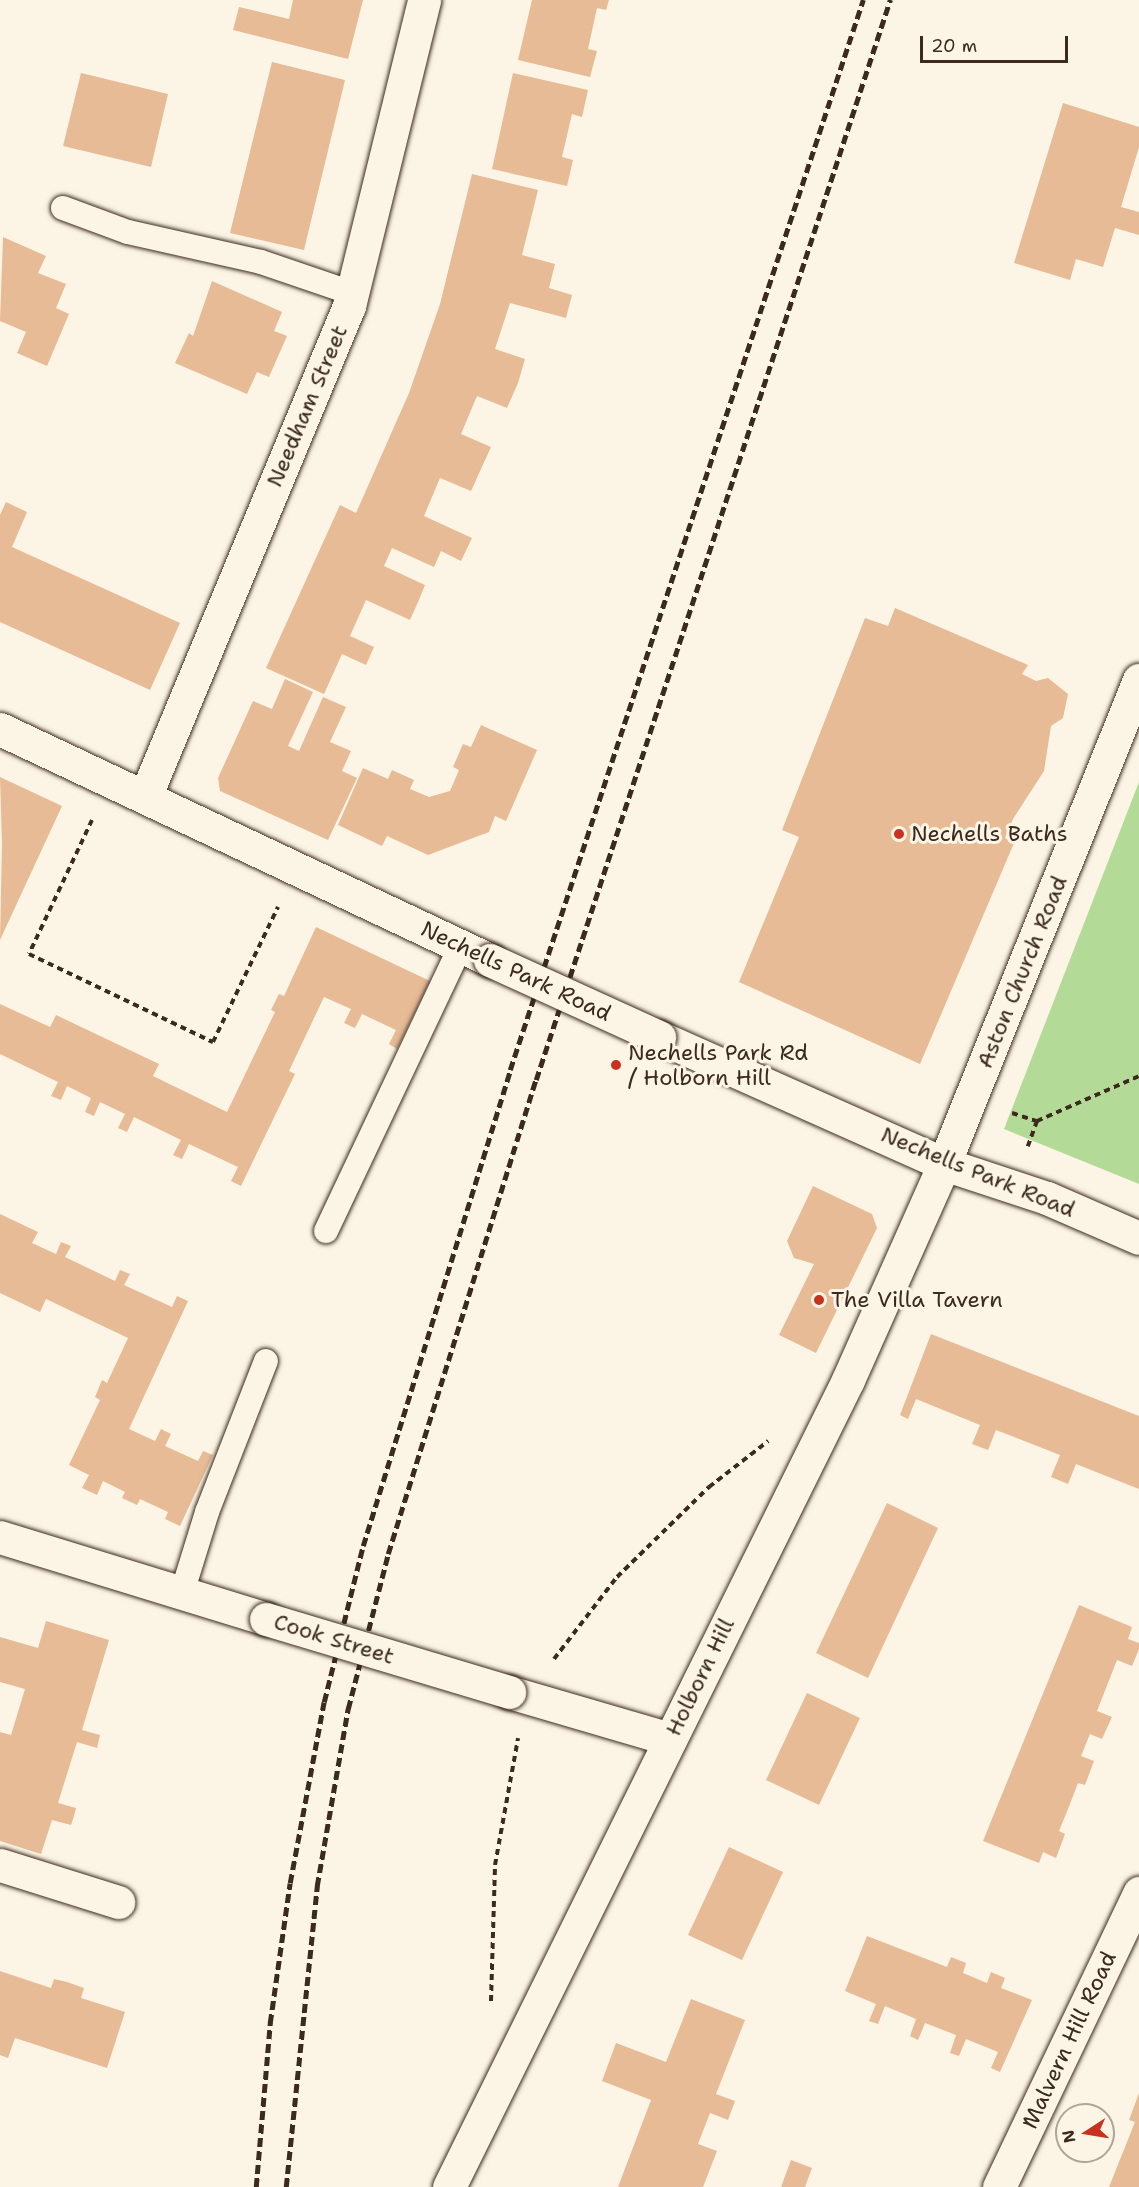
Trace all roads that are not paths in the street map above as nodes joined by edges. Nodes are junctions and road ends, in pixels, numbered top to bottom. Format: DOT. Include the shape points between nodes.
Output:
graph roads {
  1 [pos="424,0"];
  2 [pos="63,208"];
  3 [pos="352,292"];
  4 [pos="1139,680"];
  5 [pos="0,729"];
  6 [pos="145,797"];
  7 [pos="461,946"];
  8 [pos="944,1164"];
  9 [pos="326,1230"];
  10 [pos="1139,1238"];
  11 [pos="266,1361"];
  12 [pos="0,1537"];
  13 [pos="182,1593"];
  14 [pos="670,1739"];
  15 [pos="0,1865"];
  16 [pos="1139,1893"];
  17 [pos="118,1902"];
  18 [pos="450,2187"];
  19 [pos="999,2187"];
  1 -- 3 [label="street, Needham Street"];
  2 -- 3 [label="lane" via="128,232 261,262"];
  3 -- 6 [label="street, Needham Street"];
  4 -- 8 [label="street, Aston Church Road"];
  5 -- 6 [label="street, Nechells Park Road"];
  6 -- 7 [label="street, Nechells Park Road"];
  7 -- 8 [label="street, Nechells Park Road, bridge"];
  7 -- 9 [label="lane"];
  8 -- 10 [label="street, Nechells Park Road"];
  8 -- 14 [label="street, Holborn Hill" via="848,1380"];
  11 -- 13 [label="lane" via="207,1512"];
  12 -- 13 [label="street, Cook Street"];
  13 -- 14 [label="street, Cook Street, bridge"];
  14 -- 18 [label="street, Holborn Hill"];
  15 -- 17 [label="street"];
  16 -- 19 [label="street, Malvern Hill Road"];
}
